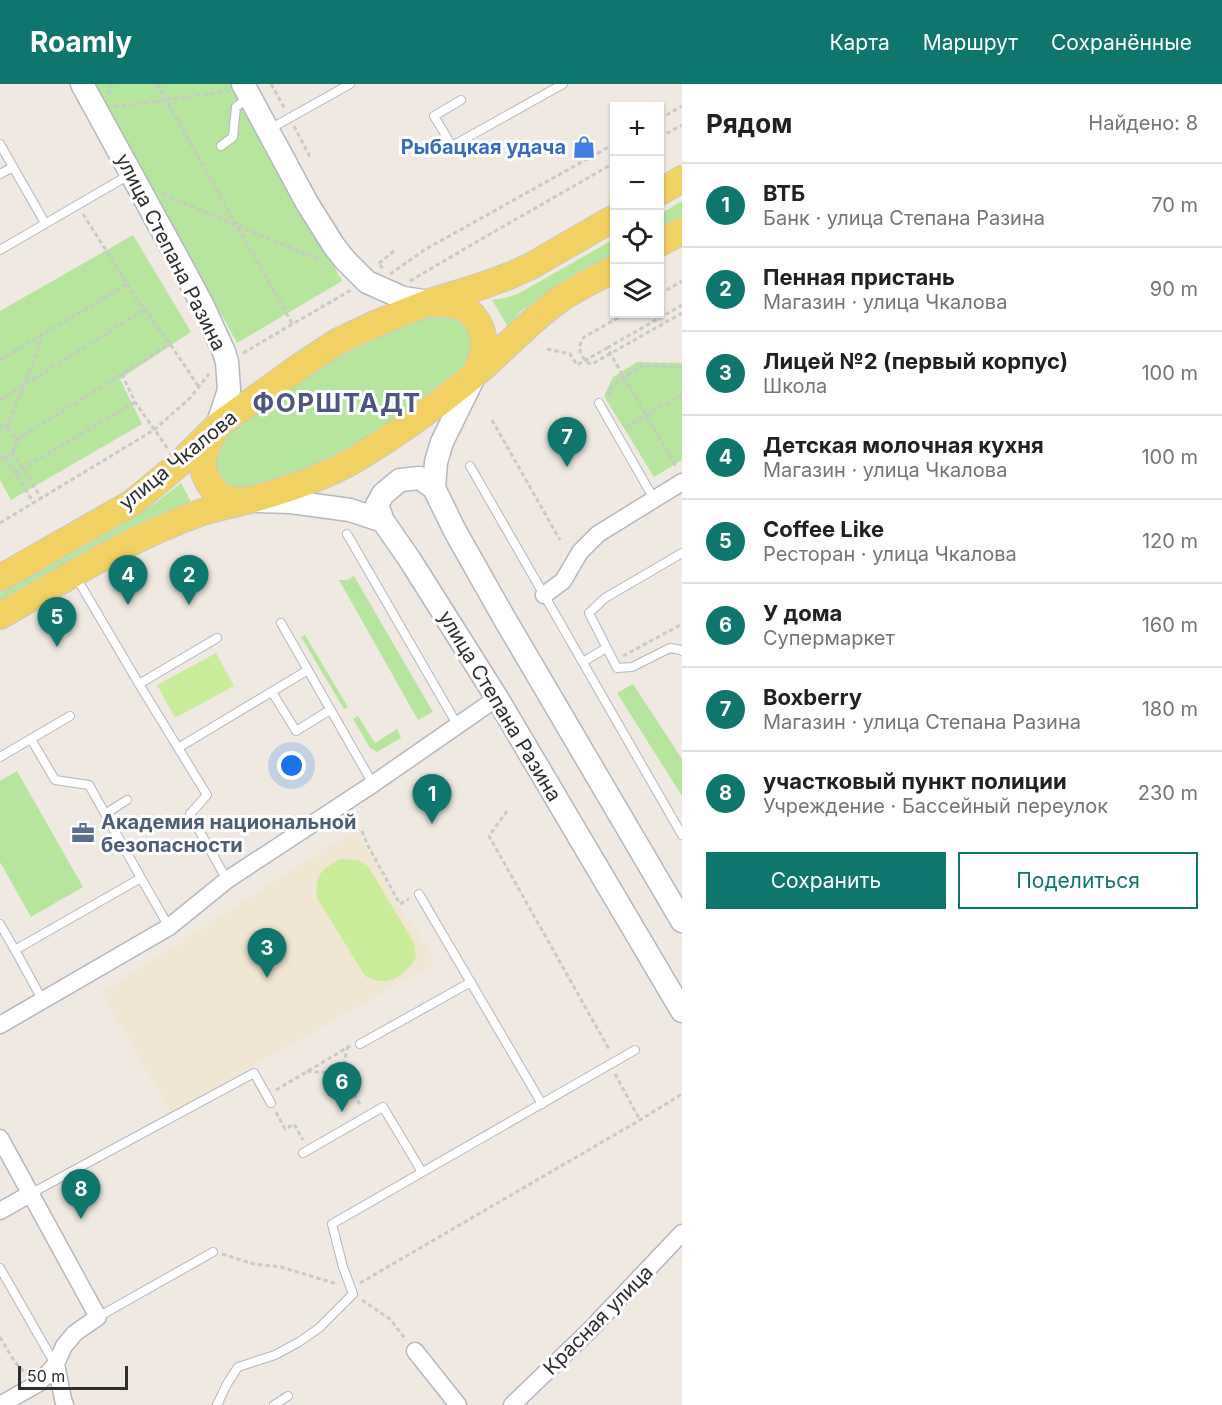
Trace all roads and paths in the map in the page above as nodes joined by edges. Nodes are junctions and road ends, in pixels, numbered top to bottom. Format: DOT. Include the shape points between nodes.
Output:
graph roads {
  1 [pos="82,84"];
  2 [pos="157,84"];
  3 [pos="272,84"];
  4 [pos="350,84"];
  5 [pos="562,84"];
  6 [pos="246,90"];
  7 [pos="165,99"];
  8 [pos="461,100"];
  9 [pos="682,106"];
  10 [pos="98,113"];
  11 [pos="664,117"];
  12 [pos="290,118"];
  13 [pos="682,125"];
  14 [pos="268,130"];
  15 [pos="664,135"];
  16 [pos="0,144"];
  17 [pos="221,146"];
  18 [pos="610,147"];
  19 [pos="311,159"];
  20 [pos="610,166"];
  21 [pos="13,167"];
  22 [pos="0,174"];
  23 [pos="131,174"];
  24 [pos="682,179"];
  25 [pos="664,190"];
  26 [pos="161,192"];
  27 [pos="78,204"];
  28 [pos="610,221"];
  29 [pos="45,223"];
  30 [pos="236,225"];
  31 [pos="682,231"];
  32 [pos="664,241"];
  33 [pos="0,250"];
  34 [pos="395,250"];
  35 [pos="328,263"];
  36 [pos="610,272"];
  37 [pos="390,274"];
  38 [pos="400,278"];
  39 [pos="682,280"];
  40 [pos="410,281"];
  41 [pos="367,282"];
  42 [pos="127,284"];
  43 [pos="664,291"];
  44 [pos="430,302"];
  45 [pos="682,305"];
  46 [pos="144,310"];
  47 [pos="682,313"];
  48 [pos="618,318"];
  49 [pos="292,325"];
  50 [pos="44,334"];
  51 [pos="170,344"];
  52 [pos="607,348"];
  53 [pos="547,349"];
  54 [pos="610,354"];
  55 [pos="0,360"];
  56 [pos="585,361"];
  57 [pos="227,362"];
  58 [pos="682,368"];
  59 [pos="122,374"];
  60 [pos="475,375"];
  61 [pos="624,377"];
  62 [pos="25,384"];
  63 [pos="199,387"];
  64 [pos="682,395"];
  65 [pos="0,400"];
  66 [pos="135,402"];
  67 [pos="599,403"];
  68 [pos="646,415"];
  69 [pos="606,416"];
  70 [pos="492,420"];
  71 [pos="0,426"];
  72 [pos="217,426"];
  73 [pos="8,428"];
  74 [pos="154,430"];
  75 [pos="616,433"];
  76 [pos="16,440"];
  77 [pos="168,449"];
  78 [pos="12,452"];
  79 [pos="5,457"];
  80 [pos="0,458"];
  81 [pos="470,466"];
  82 [pos="23,469"];
  83 [pos="15,474"];
  84 [pos="679,475"];
  85 [pos="434,488"];
  86 [pos="42,499"];
  87 [pos="654,499"];
  88 [pos="249,501"];
  89 [pos="34,503"];
  90 [pos="383,521"];
  91 [pos="0,524"];
  92 [pos="347,534"];
  93 [pos="560,540"];
  94 [pos="682,553"];
  95 [pos="74,573"];
  96 [pos="0,578"];
  97 [pos="544,595"];
  98 [pos="0,616"];
  99 [pos="281,623"];
  100 [pos="682,624"];
  101 [pos="217,638"];
  102 [pos="606,648"];
  103 [pos="682,651"];
  104 [pos="614,661"];
  105 [pos="583,662"];
  106 [pos="308,670"];
  107 [pos="139,684"];
  108 [pos="272,692"];
  109 [pos="497,698"];
  110 [pos="330,710"];
  111 [pos="70,716"];
  112 [pos="458,726"];
  113 [pos="31,739"];
  114 [pos="178,748"];
  115 [pos="0,757"];
  116 [pos="373,784"];
  117 [pos="127,800"];
  118 [pos="507,811"];
  119 [pos="105,814"];
  120 [pos="362,831"];
  121 [pos="682,835"];
  122 [pos="141,878"];
  123 [pos="228,880"];
  124 [pos="419,894"];
  125 [pos="682,921"];
  126 [pos="0,924"];
  127 [pos="169,927"];
  128 [pos="15,950"];
  129 [pos="471,982"];
  130 [pos="43,1001"];
  131 [pos="682,1011"];
  132 [pos="0,1025"];
  133 [pos="360,1044"];
  134 [pos="348,1046"];
  135 [pos="635,1050"];
  136 [pos="613,1063"];
  137 [pos="306,1071"];
  138 [pos="341,1074"];
  139 [pos="682,1094"];
  140 [pos="355,1097"];
  141 [pos="269,1099"];
  142 [pos="542,1104"];
  143 [pos="640,1120"];
  144 [pos="0,1137"];
  145 [pos="306,1151"];
  146 [pos="422,1172"];
  147 [pos="30,1194"];
  148 [pos="0,1211"];
  149 [pos="682,1233"];
  150 [pos="213,1252"];
  151 [pos="0,1268"];
  152 [pos="352,1291"];
  153 [pos="98,1317"];
  154 [pos="0,1337"];
  155 [pos="415,1351"];
  156 [pos="56,1364"];
  157 [pos="36,1385"];
  158 [pos="288,1396"];
  159 [pos="64,1402"];
  160 [pos="0,1405"];
  161 [pos="217,1405"];
  162 [pos="274,1405"];
  163 [pos="458,1405"];
  164 [pos="512,1405"];
  1 -- 10 [label="main road, улица Степана Разина"];
  2 -- 7 [label="path"];
  3 -- 12 [label="path"];
  4 -- 12 [label="lane"];
  5 -- 8 [label="lane" via="452,146 434,116"];
  6 -- 7 [label="path"];
  6 -- 14 [label="main road"];
  6 -- 17 [label="lane" via="236,107 233,137"];
  7 -- 10 [label="path" via="106,108"];
  7 -- 30 [label="path"];
  9 -- 11 [label="path"];
  10 -- 23 [label="main road, улица Степана Разина"];
  12 -- 14 [label="lane"];
  12 -- 19 [label="path"];
  13 -- 15 [label="path"];
  14 -- 41 [label="main road" via="334,246"];
  16 -- 21 [label="lane"];
  18 -- 37 [label="path" via="426,249"];
  20 -- 40 [label="path"];
  21 -- 22 [label="lane"];
  21 -- 29 [label="lane"];
  23 -- 27 [label="lane"];
  23 -- 57 [label="main road, улица Степана Разина" via="203,306"];
  24 -- 25 [label="main road"];
  26 -- 30 [label="path"];
  27 -- 29 [label="lane"];
  27 -- 42 [label="path"];
  28 -- 44 [label="main road, улица Чкалова" via="516,273"];
  29 -- 33 [label="lane"];
  30 -- 35 [label="path"];
  30 -- 49 [label="path"];
  31 -- 32 [label="main road"];
  34 -- 37 [label="path" via="378,264"];
  36 -- 60 [label="main road, улица Чкалова" via="561,299"];
  37 -- 38 [label="path"];
  37 -- 41 [label="path"];
  39 -- 43 [label="path"];
  41 -- 44 [label="main road" via="403,298"];
  41 -- 49 [label="path"];
  42 -- 46 [label="path"];
  42 -- 50 [label="path"];
  44 -- 60 [label="main road" via="466,309 477,321 484,338"];
  44 -- 72 [label="main road, улица Чкалова" via="337,342"];
  45 -- 52 [label="path"];
  46 -- 51 [label="path"];
  46 -- 62 [label="path"];
  47 -- 54 [label="path"];
  48 -- 56 [label="path" via="584,337 580,349"];
  49 -- 57 [label="path"];
  50 -- 55 [label="path"];
  50 -- 62 [label="path"];
  51 -- 59 [label="path"];
  51 -- 63 [label="path"];
  52 -- 54 [label="path"];
  52 -- 56 [label="path"];
  53 -- 56 [label="path" via="570,354 577,365"];
  54 -- 56 [label="path" via="592,364"];
  54 -- 61 [label="path"];
  57 -- 63 [label="path" via="211,372"];
  57 -- 72 [label="main road, улица Степана Разина" via="229,390"];
  58 -- 61 [label="path" via="643,365"];
  59 -- 66 [label="path"];
  59 -- 76 [label="path"];
  60 -- 85 [label="main road" via="442,442"];
  60 -- 88 [label="main road, улица Чкалова" via="405,429 353,460 303,483"];
  61 -- 68 [label="path"];
  61 -- 69 [label="path" via="610,389"];
  62 -- 65 [label="path"];
  62 -- 73 [label="path"];
  63 -- 74 [label="path"];
  64 -- 68 [label="path"];
  66 -- 74 [label="path"];
  66 -- 82 [label="path"];
  67 -- 69 [label="lane"];
  68 -- 75 [label="path"];
  68 -- 84 [label="path"];
  69 -- 75 [label="lane"];
  70 -- 93 [label="path"];
  71 -- 73 [label="path"];
  72 -- 88 [label="main road" via="206,448 204,474 218,493 229,499"];
  72 -- 96 [label="main road, улица Чкалова" via="185,459 132,502"];
  73 -- 76 [label="path"];
  74 -- 77 [label="path"];
  74 -- 86 [label="path"];
  75 -- 87 [label="lane"];
  76 -- 78 [label="path"];
  78 -- 79 [label="path"];
  78 -- 82 [label="path"];
  79 -- 80 [label="path"];
  79 -- 83 [label="path"];
  81 -- 97 [label="lane"];
  82 -- 83 [label="path"];
  82 -- 86 [label="path"];
  83 -- 89 [label="path"];
  84 -- 87 [label="street"];
  85 -- 90 [label="main road" via="420,478 400,480 383,494 377,506"];
  85 -- 125 [label="main road" via="503,616"];
  86 -- 89 [label="path"];
  87 -- 97 [label="street" via="598,534 580,552 563,581"];
  88 -- 90 [label="main road" via="350,510"];
  88 -- 95 [label="main road, улица Чкалова" via="179,521"];
  89 -- 91 [label="path"];
  90 -- 109 [label="main road, улица Степана Разина"];
  92 -- 112 [label="lane"];
  94 -- 102 [label="lane" via="605,598 589,614"];
  95 -- 98 [label="main road, улица Чкалова"];
  95 -- 107 [label="lane"];
  97 -- 105 [label="lane"];
  99 -- 106 [label="lane"];
  100 -- 104 [label="path"];
  101 -- 107 [label="lane"];
  102 -- 104 [label="lane"];
  102 -- 105 [label="lane"];
  103 -- 104 [label="lane" via="670,648 632,666 617,668"];
  105 -- 121 [label="lane"];
  106 -- 108 [label="lane"];
  106 -- 110 [label="lane"];
  107 -- 114 [label="lane"];
  108 -- 110 [label="lane" via="296,732"];
  108 -- 114 [label="lane"];
  109 -- 112 [label="street"];
  109 -- 131 [label="main road, улица Степана Разина"];
  110 -- 116 [label="lane"];
  111 -- 113 [label="lane"];
  112 -- 116 [label="street"];
  113 -- 115 [label="lane"];
  113 -- 119 [label="lane" via="55,780 89,786"];
  114 -- 123 [label="lane" via="207,795 190,814"];
  116 -- 123 [label="street"];
  117 -- 119 [label="lane"];
  118 -- 136 [label="path" via="489,836"];
  119 -- 122 [label="lane"];
  120 -- 124 [label="path" via="400,904"];
  122 -- 127 [label="lane"];
  122 -- 128 [label="lane"];
  123 -- 127 [label="street"];
  124 -- 129 [label="lane"];
  126 -- 128 [label="lane"];
  127 -- 130 [label="street"];
  128 -- 130 [label="lane"];
  129 -- 133 [label="lane"];
  129 -- 142 [label="lane"];
  130 -- 132 [label="street"];
  133 -- 134 [label="path"];
  134 -- 137 [label="path"];
  134 -- 138 [label="path"];
  135 -- 136 [label="lane"];
  136 -- 142 [label="lane"];
  136 -- 143 [label="path"];
  137 -- 138 [label="path"];
  137 -- 141 [label="path"];
  138 -- 140 [label="path"];
  139 -- 143 [label="path"];
  141 -- 145 [label="path" via="285,1129 294,1124"];
  141 -- 147 [label="lane" via="254,1073"];
  142 -- 146 [label="lane"];
  143 -- 152 [label="path"];
  144 -- 147 [label="street"];
  145 -- 146 [label="lane" via="383,1107"];
  146 -- 152 [label="lane" via="332,1224"];
  147 -- 148 [label="street"];
  147 -- 153 [label="street"];
  149 -- 164 [label="street, Красная улица"];
  150 -- 152 [label="path" via="281,1267"];
  150 -- 153 [label="lane"];
  151 -- 156 [label="lane"];
  152 -- 155 [label="path" via="390,1319"];
  152 -- 161 [label="lane" via="319,1328 299,1342 238,1367"];
  153 -- 156 [label="street" via="75,1333"];
  154 -- 157 [label="path" via="14,1361"];
  155 -- 163 [label="street"];
  156 -- 157 [label="street"];
  156 -- 159 [label="street"];
  157 -- 159 [label="street"];
  157 -- 160 [label="street"];
  158 -- 162 [label="lane"];
}
